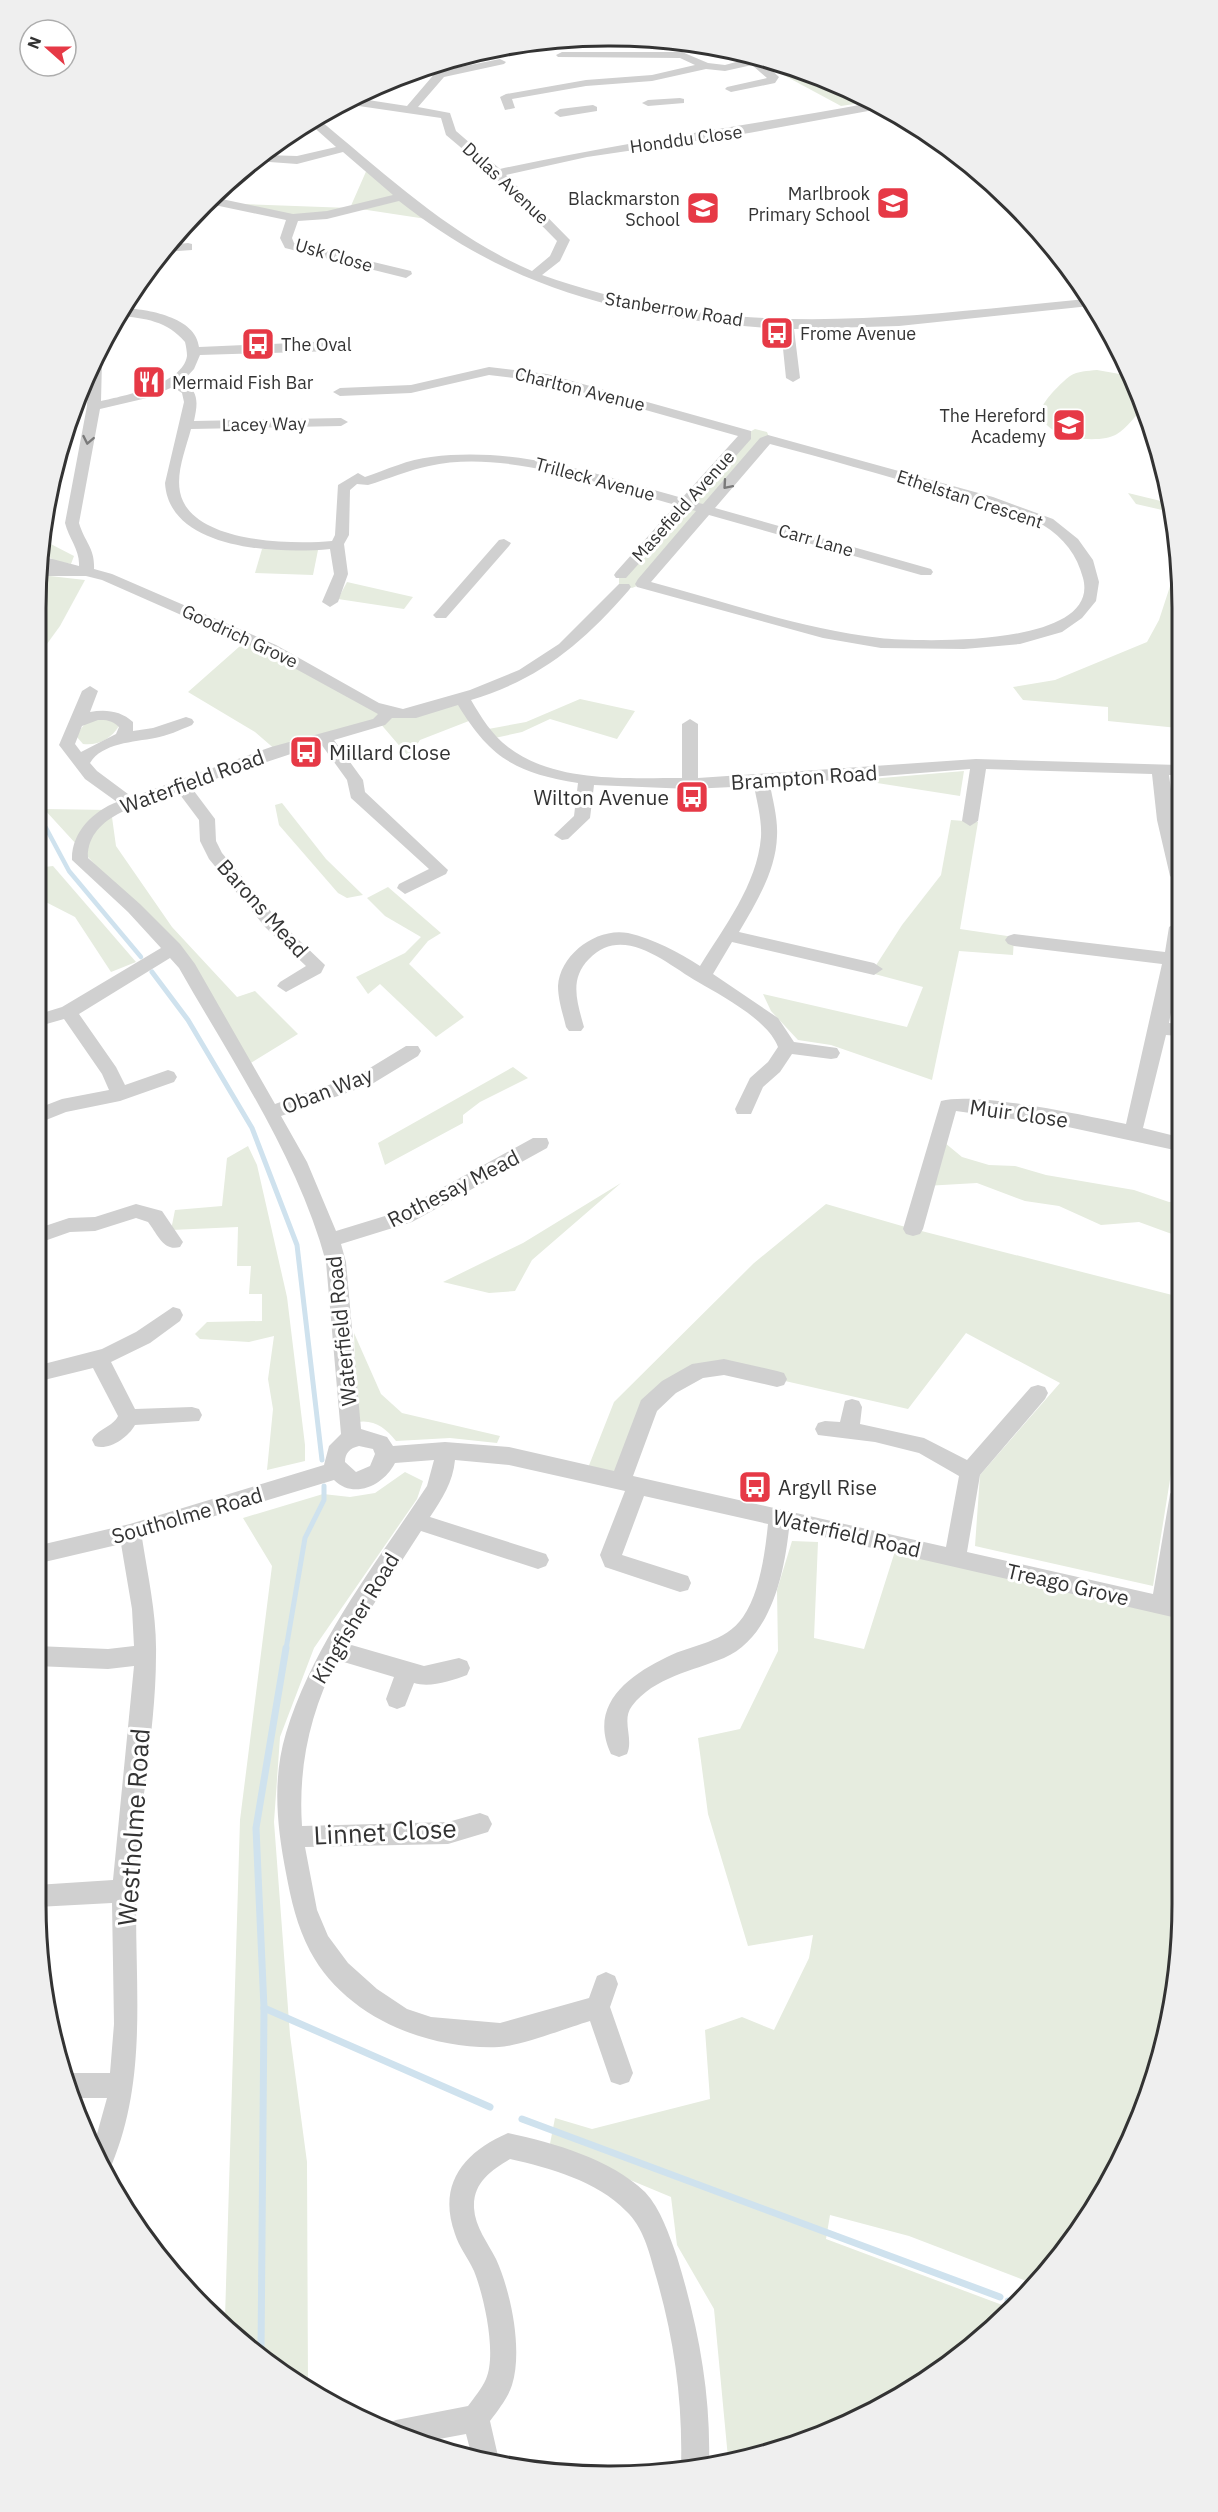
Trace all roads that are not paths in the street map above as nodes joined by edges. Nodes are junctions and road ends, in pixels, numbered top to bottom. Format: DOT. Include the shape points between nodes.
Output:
graph roads {
  1 [pos="667,50"];
  2 [pos="687,52"];
  3 [pos="562,55"];
  4 [pos="500,62"];
  5 [pos="744,63"];
  6 [pos="706,66"];
  7 [pos="767,69"];
  8 [pos="440,74"];
  9 [pos="652,78"];
  10 [pos="556,89"];
  11 [pos="731,89"];
  12 [pos="680,101"];
  13 [pos="508,102"];
  14 [pos="666,102"];
  15 [pos="364,103"];
  16 [pos="648,104"];
  17 [pos="864,108"];
  18 [pos="593,109"];
  19 [pos="410,110"];
  20 [pos="574,111"];
  21 [pos="560,113"];
  22 [pos="320,127"];
  23 [pos="345,148"];
  24 [pos="273,159"];
  25 [pos="497,173"];
  26 [pos="400,196"];
  27 [pos="220,203"];
  28 [pos="293,218"];
  29 [pos="188,247"];
  30 [pos="178,248"];
  31 [pos="406,274"];
  32 [pos="534,276"];
  33 [pos="1082,304"];
  34 [pos="131,313"];
  35 [pos="787,325"];
  36 [pos="335,347"];
  37 [pos="194,351"];
  38 [pos="793,378"];
  39 [pos="174,381"];
  40 [pos="95,382"];
  41 [pos="340,392"];
  42 [pos="94,406"];
  43 [pos="341,422"];
  44 [pos="186,425"];
  45 [pos="746,435"];
  46 [pos="767,440"];
  47 [pos="686,503"];
  48 [pos="707,508"];
  49 [pos="504,543"];
  50 [pos="338,544"];
  51 [pos="49,563"];
  52 [pos="48,572"];
  53 [pos="86,572"];
  54 [pos="926,572"];
  55 [pos="623,581"];
  56 [pos="643,583"];
  57 [pos="330,602"];
  58 [pos="441,615"];
  59 [pos="90,692"];
  60 [pos="462,699"];
  61 [pos="388,713"];
  62 [pos="78,722"];
  63 [pos="186,722"];
  64 [pos="690,724"];
  65 [pos="123,737"];
  66 [pos="324,737"];
  67 [pos="979,764"];
  68 [pos="81,765"];
  69 [pos="1160,770"];
  70 [pos="1172,770"];
  71 [pos="586,782"];
  72 [pos="761,782"];
  73 [pos="690,784"];
  74 [pos="181,785"];
  75 [pos="129,803"];
  76 [pos="970,821"];
  77 [pos="562,836"];
  78 [pos="1172,850"];
  79 [pos="405,888"];
  80 [pos="727,935"];
  81 [pos="1014,940"];
  82 [pos="174,948"];
  83 [pos="1172,959"];
  84 [pos="1172,964"];
  85 [pos="874,969"];
  86 [pos="702,977"];
  87 [pos="286,986"];
  88 [pos="68,1012"];
  89 [pos="47,1018"];
  90 [pos="575,1028"];
  91 [pos="1159,1028"];
  92 [pos="1172,1029"];
  93 [pos="787,1047"];
  94 [pos="412,1050"];
  95 [pos="831,1053"];
  96 [pos="168,1077"];
  97 [pos="120,1094"];
  98 [pos="744,1109"];
  99 [pos="47,1112"];
  100 [pos="272,1112"];
  101 [pos="1133,1132"];
  102 [pos="1172,1142"];
  103 [pos="540,1143"];
  104 [pos="913,1229"];
  105 [pos="47,1231"];
  106 [pos="330,1240"];
  107 [pos="173,1242"];
  108 [pos="173,1315"];
  109 [pos="99,1359"];
  110 [pos="47,1371"];
  111 [pos="777,1379"];
  112 [pos="1038,1393"];
  113 [pos="852,1407"];
  114 [pos="192,1415"];
  115 [pos="128,1416"];
  116 [pos="825,1429"];
  117 [pos="849,1431"];
  118 [pos="352,1439"];
  119 [pos="102,1440"];
  120 [pos="445,1451"];
  121 [pos="386,1455"];
  122 [pos="337,1470"];
  123 [pos="970,1472"];
  124 [pos="629,1483"];
  125 [pos="779,1518"];
  126 [pos="416,1521"];
  127 [pos="130,1533"];
  128 [pos="47,1552"];
  129 [pos="955,1558"];
  130 [pos="538,1560"];
  131 [pos="680,1583"];
  132 [pos="1172,1608"];
  133 [pos="332,1649"];
  134 [pos="144,1655"];
  135 [pos="47,1656"];
  136 [pos="459,1668"];
  137 [pos="407,1671"];
  138 [pos="398,1699"];
  139 [pos="619,1747"];
  140 [pos="480,1824"];
  141 [pos="291,1837"];
  142 [pos="123,1891"];
  143 [pos="47,1895"];
  144 [pos="620,2073"];
  145 [pos="76,2085"];
  146 [pos="122,2086"];
  147 [pos="104,2150"];
  148 [pos="476,2418"];
  149 [pos="414,2430"];
  150 [pos="484,2451"];
  151 [pos="695,2459"];
  1 -- 3 [label="street"];
  2 -- 6 [label="street"];
  4 -- 8 [label="street"];
  5 -- 6 [label="street" via="725,68"];
  6 -- 9 [label="street"];
  7 -- 11 [label="street" via="773,77 771,81"];
  8 -- 19 [label="street"];
  9 -- 10 [label="street"];
  9 -- 14 [label="street"];
  10 -- 13 [label="street"];
  10 -- 20 [label="street"];
  12 -- 14 [label="street"];
  14 -- 16 [label="street"];
  15 -- 19 [label="street"];
  17 -- 25 [label="street, Honddu Close" via="587,153"];
  18 -- 20 [label="street"];
  19 -- 25 [label="street, Dulas Avenue" via="446,116 450,132"];
  20 -- 21 [label="street"];
  22 -- 23 [label="street, Stanberrow Road"];
  23 -- 24 [label="street" via="297,160"];
  23 -- 26 [label="street, Stanberrow Road"];
  25 -- 32 [label="street, Dulas Avenue" via="564,240 556,258"];
  26 -- 28 [label="street" via="327,215"];
  26 -- 32 [label="street, Stanberrow Road" via="464,242"];
  27 -- 28 [label="street"];
  28 -- 31 [label="street, Usk Close" via="286,238 289,245"];
  29 -- 30 [label="street"];
  32 -- 35 [label="street, Stanberrow Road" via="644,307"];
  33 -- 35 [label="street, Stanberrow Road" via="873,323"];
  34 -- 37 [label="street" via="177,326 192,341"];
  35 -- 38 [label="street"];
  36 -- 37 [label="street"];
  37 -- 39 [label="street" via="190,365"];
  39 -- 42 [label="street" via="139,397"];
  39 -- 44 [label="street" via="191,397"];
  40 -- 42 [label="street"];
  41 -- 45 [label="street, Charlton Avenue" via="411,389 472,373 514,372"];
  42 -- 53 [label="street, one-way" via="72,523 87,554"];
  43 -- 44 [label="street, Lacey Way"];
  44 -- 50 [label="street" via="172,487 183,515 208,530 243,541"];
  45 -- 46 [label="street, Charlton Avenue" via="752,441"];
  45 -- 47 [label="street, Masefield Avenue"];
  46 -- 48 [label="street, Masefield Avenue, one-way"];
  46 -- 56 [label="street, Ethelstan Crescent" via="988,500 1048,522 1073,542 1086,560 1092,582 1088,602 1057,629 1020,639 964,644 881,643 823,633"];
  47 -- 48 [label="street, Trilleck Avenue"];
  47 -- 50 [label="street, Trilleck Avenue" via="522,460 429,461 348,483 341,495 342,535"];
  47 -- 55 [label="street, Masefield Avenue"];
  48 -- 54 [label="street, Carr Lane"];
  48 -- 56 [label="street, Masefield Avenue"];
  49 -- 58 [label="street"];
  50 -- 57 [label="street" via="341,574"];
  51 -- 53 [label="street, Goodrich Grove"];
  52 -- 53 [label="street, Goodrich Grove"];
  53 -- 61 [label="street, Goodrich Grove" via="107,577 271,649"];
  55 -- 56 [label="street, Ethelstan Crescent" via="635,573"];
  55 -- 60 [label="street, Waterfield Road" via="592,625 547,663"];
  59 -- 62 [label="street"];
  60 -- 61 [label="street, Waterfield Road" via="412,713"];
  60 -- 71 [label="street, Brampton Road" via="486,735 509,756"];
  61 -- 66 [label="street, Waterfield Road" via="379,722"];
  62 -- 65 [label="street" via="93,715 113,715 127,726"];
  62 -- 68 [label="street" via="67,745"];
  63 -- 65 [label="street" via="155,733"];
  64 -- 73 [label="street"];
  65 -- 68 [label="street" via="88,753"];
  66 -- 74 [label="street, Waterfield Road"];
  66 -- 79 [label="street" via="355,780 357,794 440,870"];
  67 -- 69 [label="street, Brampton Road"];
  67 -- 72 [label="street, Brampton Road"];
  67 -- 76 [label="street"];
  68 -- 75 [label="street"];
  69 -- 70 [label="street, Brampton Road"];
  69 -- 78 [label="street"];
  71 -- 73 [label="street, Brampton Road"];
  71 -- 77 [label="street" via="582,818"];
  72 -- 73 [label="street, Brampton Road"];
  72 -- 80 [label="street" via="769,837 752,892"];
  74 -- 75 [label="street, Waterfield Road"];
  74 -- 87 [label="street, Barons Mead" via="207,819 208,841 215,855 272,924 316,965"];
  75 -- 82 [label="street, Waterfield Road" via="111,810 92,826 79,849 80,860"];
  80 -- 85 [label="street"];
  80 -- 86 [label="street"];
  81 -- 83 [label="street"];
  82 -- 88 [label="street"];
  82 -- 100 [label="street, Waterfield Road"];
  84 -- 91 [label="street"];
  86 -- 90 [label="street" via="639,941 615,938 600,942 579,957 569,972 565,986"];
  86 -- 93 [label="street" via="772,1022"];
  88 -- 89 [label="street"];
  88 -- 97 [label="street" via="110,1072"];
  91 -- 92 [label="street"];
  91 -- 101 [label="street"];
  93 -- 95 [label="street"];
  93 -- 98 [label="street" via="774,1067 756,1083"];
  94 -- 100 [label="street, Oban Way" via="366,1079"];
  96 -- 97 [label="street"];
  97 -- 99 [label="street"];
  100 -- 106 [label="street, Waterfield Road" via="298,1162"];
  101 -- 102 [label="street, Muir Close"];
  101 -- 104 [label="street, Muir Close" via="1009,1110 948,1106"];
  103 -- 106 [label="street, Rothesay Mead" via="405,1217"];
  105 -- 107 [label="street" via="95,1224 136,1211 155,1216"];
  106 -- 118 [label="street, Waterfield Road" via="340,1296"];
  108 -- 109 [label="street" via="144,1337"];
  109 -- 110 [label="street"];
  109 -- 115 [label="street"];
  111 -- 124 [label="street" via="724,1367 699,1370 669,1387 648,1406"];
  112 -- 123 [label="street"];
  113 -- 117 [label="street"];
  114 -- 115 [label="street"];
  115 -- 119 [label="street" via="124,1426"];
  116 -- 117 [label="street"];
  117 -- 123 [label="street" via="924,1446"];
  118 -- 121 [label="street" via="372,1438"];
  118 -- 122 [label="street" via="336,1452"];
  120 -- 121 [label="street, Waterfield Road"];
  120 -- 124 [label="street, Waterfield Road" via="509,1456"];
  120 -- 126 [label="street, Kingfisher Road" via="436,1490"];
  121 -- 122 [label="street" via="382,1470 367,1479 350,1479"];
  122 -- 127 [label="street, Southolme Road"];
  123 -- 129 [label="street"];
  124 -- 125 [label="street, Waterfield Road"];
  124 -- 131 [label="street" via="611,1555 613,1561"];
  125 -- 129 [label="street, Waterfield Road"];
  125 -- 139 [label="street" via="765,1591 751,1624 719,1650 676,1663 634,1689 621,1702 616,1718"];
  126 -- 130 [label="street"];
  126 -- 133 [label="street, Kingfisher Road"];
  127 -- 128 [label="street, Southolme Road"];
  127 -- 134 [label="street, Westholme Road" via="143,1611"];
  129 -- 132 [label="street, Treago Grove"];
  133 -- 137 [label="street"];
  133 -- 141 [label="street, Kingfisher Road" via="315,1681 296,1736 288,1792"];
  134 -- 135 [label="street" via="108,1659"];
  134 -- 142 [label="street, Westholme Road" via="140,1735"];
  136 -- 137 [label="street" via="424,1676"];
  137 -- 138 [label="street"];
  140 -- 141 [label="street, Linnet Close" via="448,1833"];
  141 -- 144 [label="street, Kingfisher Road" via="305,1910 319,1944 339,1971 368,1997 400,2018 431,2029 500,2035 602,1995"];
  142 -- 143 [label="street"];
  142 -- 146 [label="street, Westholme Road" via="127,1991"];
  145 -- 146 [label="street"];
  146 -- 147 [label="street, Westholme Road"];
  148 -- 149 [label="street"];
  148 -- 150 [label="street"];
  148 -- 151 [label="street" via="499,2384 504,2354 486,2267 467,2232 461,2208 466,2181 479,2163 508,2146 552,2157 614,2186 645,2214 682,2316 692,2381"];
}
